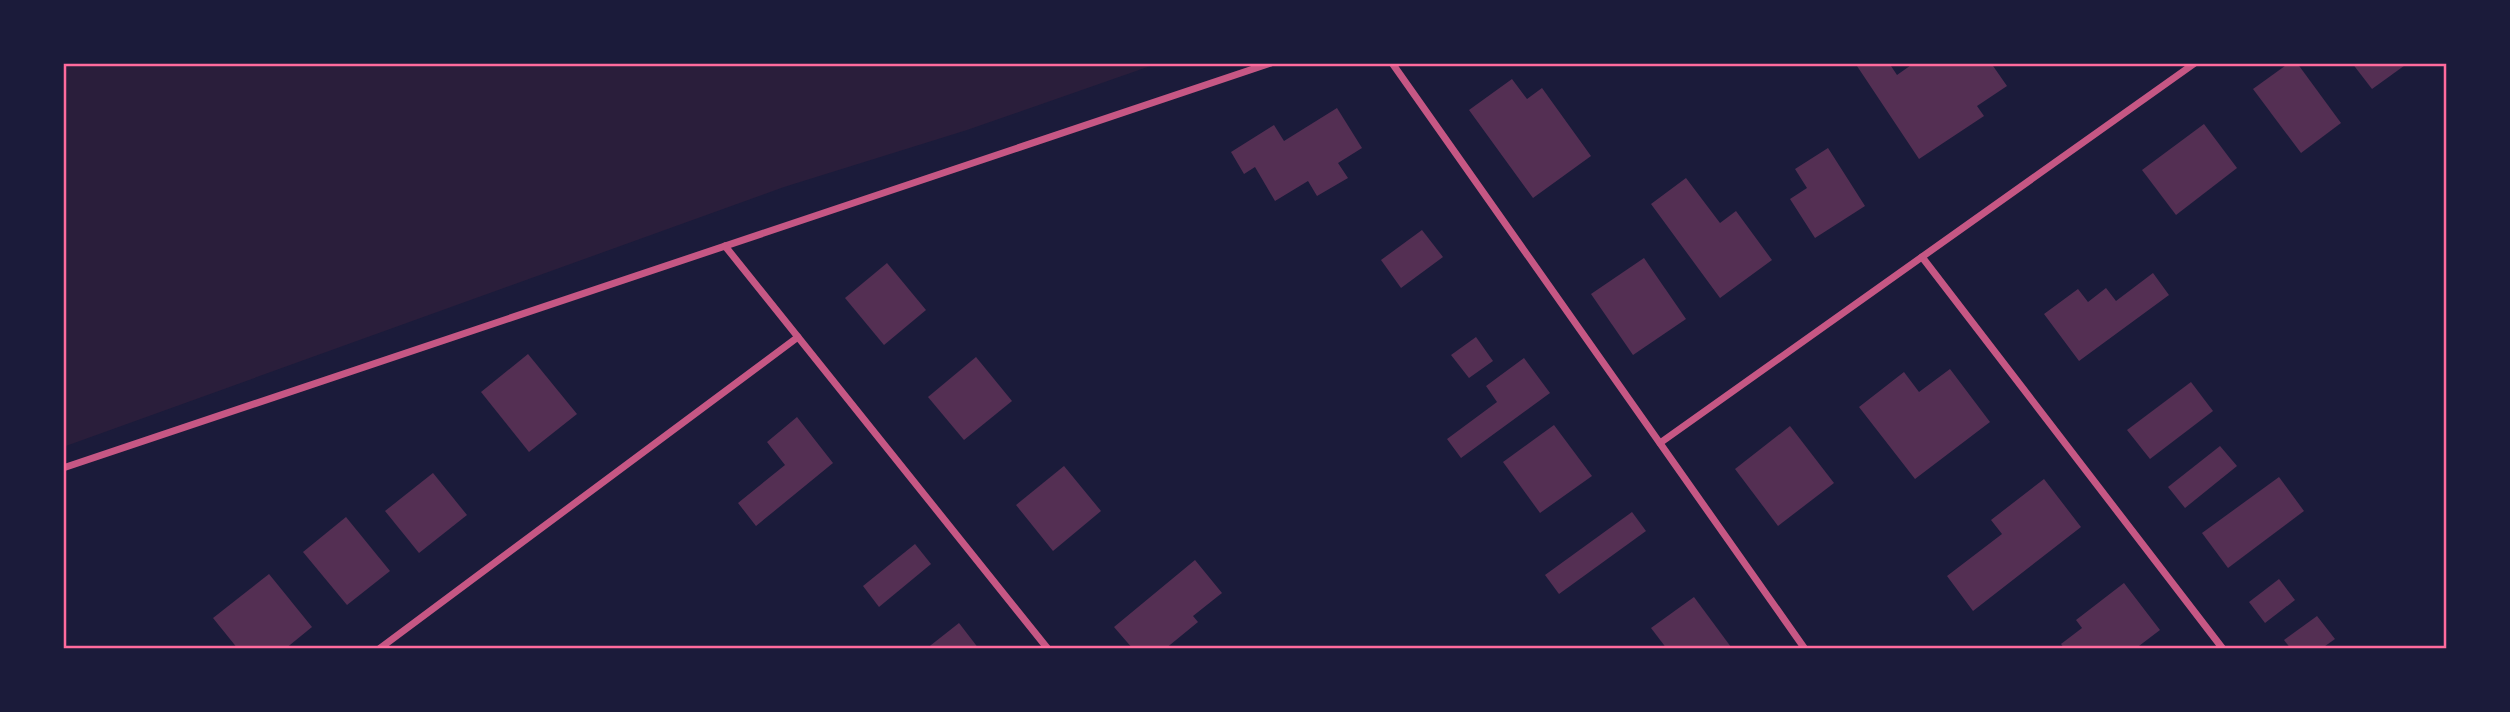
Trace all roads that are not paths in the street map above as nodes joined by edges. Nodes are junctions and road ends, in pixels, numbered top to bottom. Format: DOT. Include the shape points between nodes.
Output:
graph roads {
  1 [pos="1271,63"];
  2 [pos="1392,63"];
  3 [pos="2195,63"];
  4 [pos="724,246"];
  5 [pos="1922,257"];
  6 [pos="798,337"];
  7 [pos="1660,443"];
  8 [pos="63,468"];
  9 [pos="379,649"];
  10 [pos="1048,649"];
  11 [pos="1805,649"];
  12 [pos="2223,649"];
  1 -- 4 [label="street"];
  2 -- 7 [label="street"];
  3 -- 5 [label="street"];
  4 -- 6 [label="street"];
  4 -- 8 [label="street"];
  5 -- 7 [label="street"];
  5 -- 12 [label="street"];
  6 -- 9 [label="street"];
  6 -- 10 [label="street"];
  7 -- 11 [label="street"];
}
